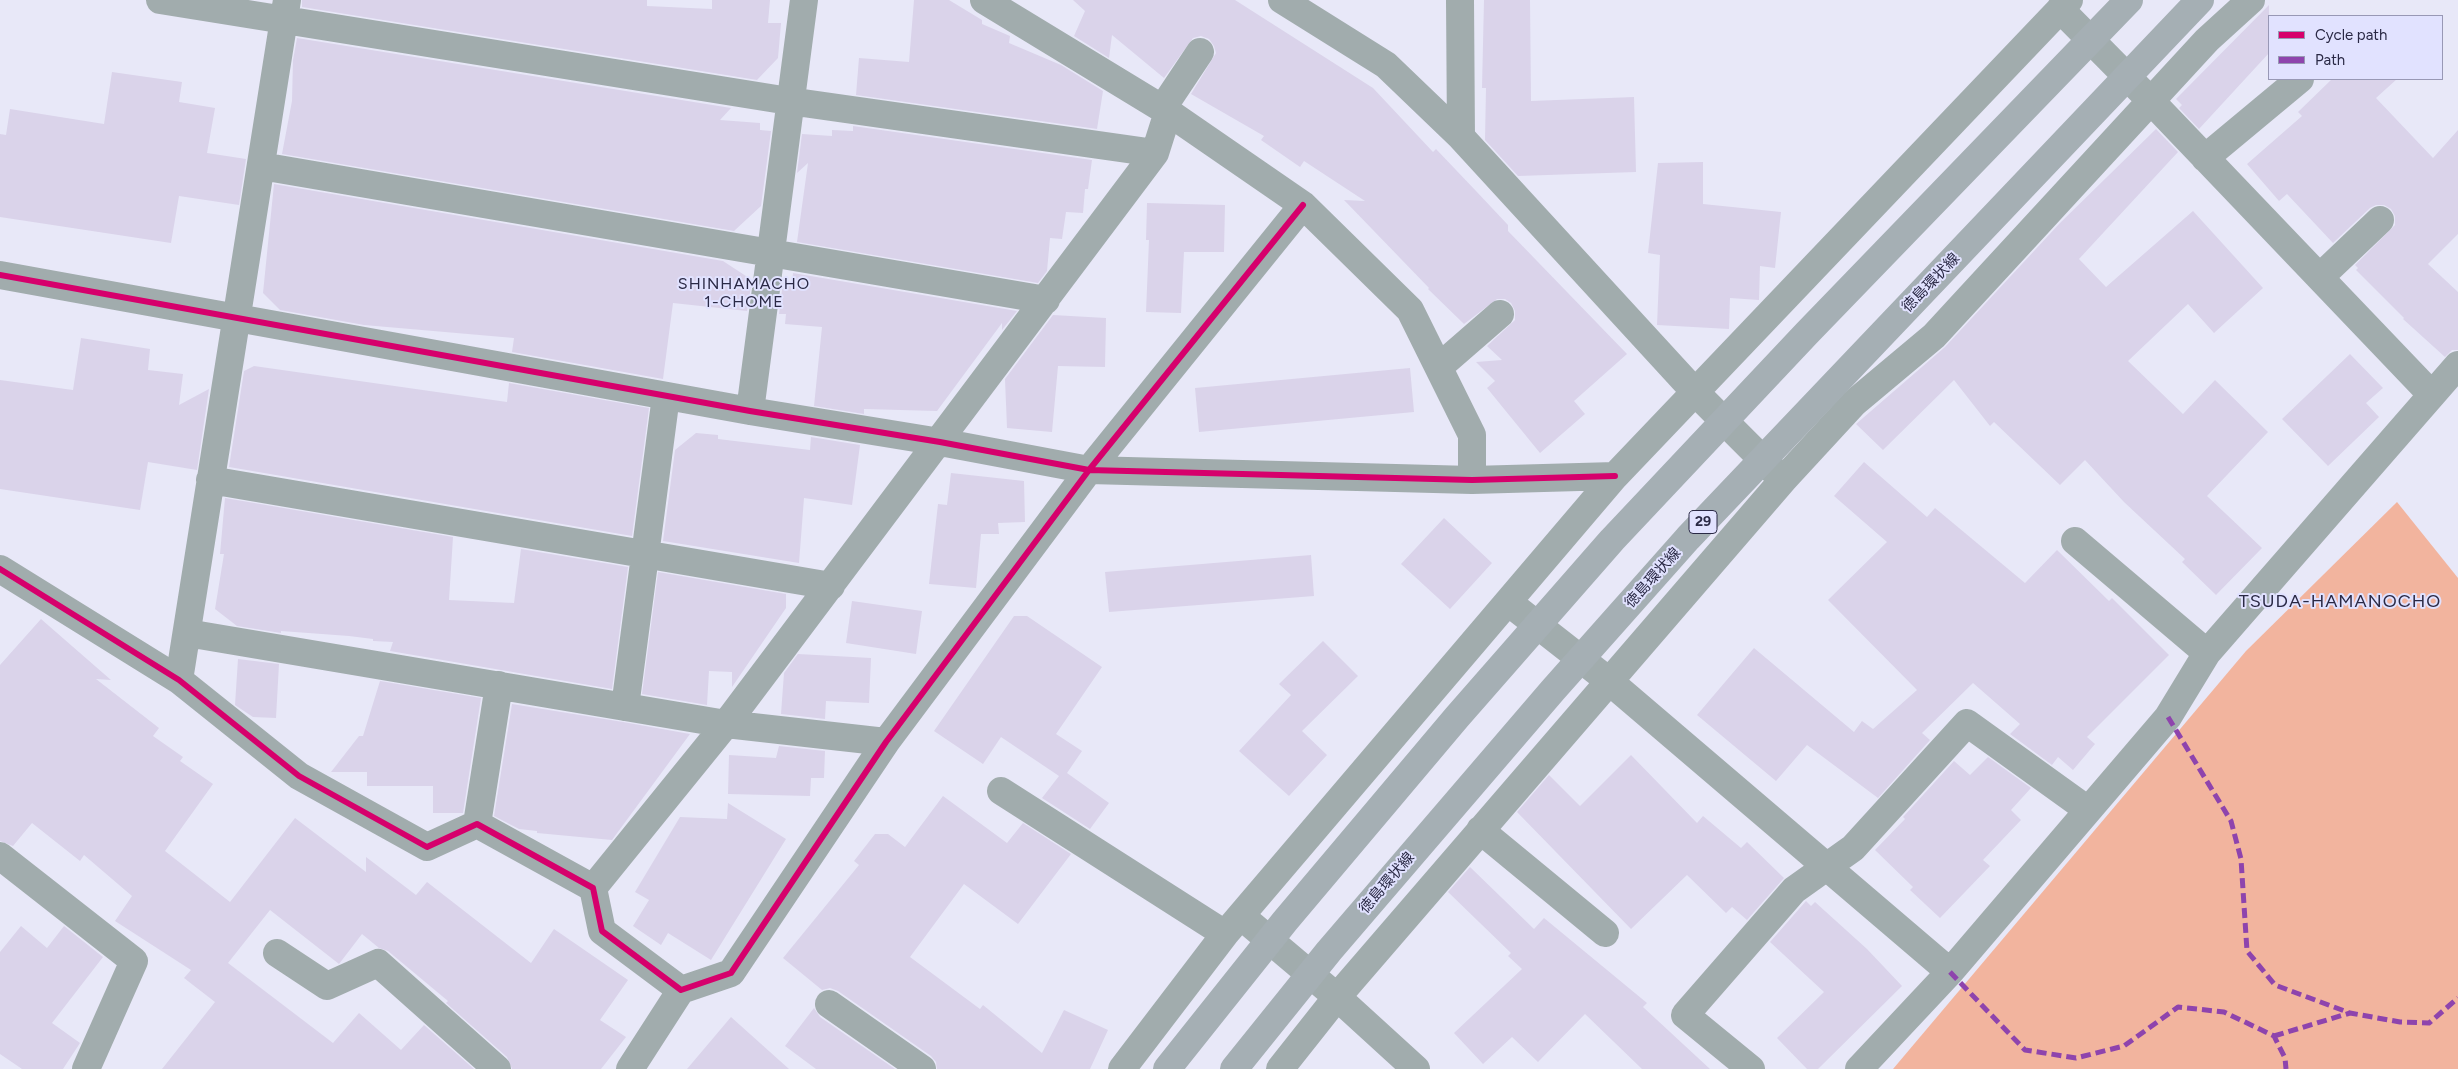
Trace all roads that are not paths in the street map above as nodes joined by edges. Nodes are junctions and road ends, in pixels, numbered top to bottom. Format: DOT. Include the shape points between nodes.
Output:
graph roads {
  1 [pos="160,0"];
  2 [pos="804,0"];
  3 [pos="984,0"];
  4 [pos="1282,0"];
  5 [pos="1460,0"];
  6 [pos="2129,0"];
  7 [pos="2200,0"];
  8 [pos="2251,0"];
  9 [pos="2064,5"];
  10 [pos="285,10"];
  11 [pos="1200,52"];
  12 [pos="2299,80"];
  13 [pos="789,101"];
  14 [pos="2151,101"];
  15 [pos="1165,111"];
  16 [pos="1460,137"];
  17 [pos="1156,153"];
  18 [pos="2205,158"];
  19 [pos="260,166"];
  20 [pos="1303,205"];
  21 [pos="2380,220"];
  22 [pos="770,252"];
  23 [pos="0,275"];
  24 [pos="2320,277"];
  25 [pos="1046,300"];
  26 [pos="1500,314"];
  27 [pos="236,318"];
  28 [pos="2458,365"];
  29 [pos="1439,367"];
  30 [pos="1696,393"];
  31 [pos="2432,395"];
  32 [pos="666,396"];
  33 [pos="750,411"];
  34 [pos="940,442"];
  35 [pos="1089,470"];
  36 [pos="1615,476"];
  37 [pos="210,480"];
  38 [pos="1472,480"];
  39 [pos="1783,480"];
  40 [pos="2075,541"];
  41 [pos="646,554"];
  42 [pos="0,569"];
  43 [pos="831,586"];
  44 [pos="1508,602"];
  45 [pos="187,633"];
  46 [pos="2207,653"];
  47 [pos="179,680"];
  48 [pos="1609,680"];
  49 [pos="499,685"];
  50 [pos="625,707"];
  51 [pos="726,724"];
  52 [pos="886,742"];
  53 [pos="1001,791"];
  54 [pos="2088,810"];
  55 [pos="477,824"];
  56 [pos="1480,830"];
  57 [pos="0,856"];
  58 [pos="1827,866"];
  59 [pos="593,888"];
  60 [pos="1233,925"];
  61 [pos="1605,933"];
  62 [pos="277,953"];
  63 [pos="1950,972"];
  64 [pos="681,990"];
  65 [pos="1337,997"];
  66 [pos="828,1004"];
  67 [pos="86,1069"];
  68 [pos="497,1069"];
  69 [pos="630,1069"];
  70 [pos="922,1069"];
  71 [pos="1122,1069"];
  72 [pos="1167,1069"];
  73 [pos="1234,1069"];
  74 [pos="1280,1069"];
  75 [pos="1416,1069"];
  76 [pos="1751,1069"];
  77 [pos="1859,1069"];
  1 -- 10 [label="street"];
  2 -- 13 [label="street"];
  3 -- 15 [label="street"];
  4 -- 16 [label="street" via="1386,65"];
  5 -- 16 [label="street"];
  6 -- 72 [label="main road, bridge" via="1612,540 1292,913"];
  7 -- 73 [label="main road, 徳島環状線 / 29, bridge" via="1688,538 1348,929"];
  8 -- 14 [label="street" via="2207,40"];
  9 -- 14 [label="street"];
  9 -- 30 [label="street"];
  10 -- 13 [label="street"];
  10 -- 19 [label="street"];
  11 -- 15 [label="street"];
  12 -- 18 [label="street"];
  13 -- 17 [label="street"];
  13 -- 22 [label="street"];
  14 -- 18 [label="street"];
  14 -- 39 [label="street" via="1934,336 1854,403"];
  15 -- 17 [label="street"];
  15 -- 20 [label="street"];
  16 -- 30 [label="street"];
  17 -- 25 [label="street"];
  18 -- 24 [label="street"];
  19 -- 22 [label="street"];
  19 -- 27 [label="street"];
  20 -- 29 [label="street" via="1410,310"];
  20 -- 35 [label="street"];
  21 -- 24 [label="street"];
  22 -- 25 [label="street"];
  22 -- 33 [label="street"];
  23 -- 27 [label="street"];
  24 -- 31 [label="street"];
  25 -- 34 [label="street"];
  26 -- 29 [label="street"];
  27 -- 32 [label="street"];
  27 -- 37 [label="street"];
  28 -- 31 [label="street"];
  29 -- 38 [label="street" via="1472,435"];
  30 -- 36 [label="street"];
  30 -- 39 [label="street"];
  31 -- 46 [label="street"];
  32 -- 33 [label="street"];
  32 -- 41 [label="street"];
  33 -- 34 [label="street"];
  34 -- 35 [label="street"];
  34 -- 43 [label="street"];
  35 -- 38 [label="street"];
  35 -- 52 [label="street"];
  36 -- 38 [label="street"];
  36 -- 44 [label="street"];
  37 -- 41 [label="street"];
  37 -- 45 [label="street"];
  39 -- 48 [label="street"];
  40 -- 46 [label="street"];
  41 -- 43 [label="street"];
  41 -- 50 [label="street"];
  42 -- 47 [label="street"];
  43 -- 51 [label="street"];
  44 -- 48 [label="street"];
  44 -- 60 [label="street"];
  45 -- 47 [label="street"];
  45 -- 49 [label="street"];
  46 -- 54 [label="street" via="2168,717"];
  47 -- 55 [label="street" via="299,776 427,847"];
  48 -- 56 [label="street"];
  48 -- 58 [label="street"];
  49 -- 50 [label="street"];
  49 -- 55 [label="street"];
  50 -- 51 [label="street"];
  51 -- 52 [label="street"];
  51 -- 59 [label="street"];
  52 -- 64 [label="street" via="730,973"];
  53 -- 60 [label="street"];
  54 -- 58 [label="street" via="1967,723 1853,848"];
  54 -- 63 [label="street"];
  55 -- 59 [label="street"];
  56 -- 61 [label="street"];
  56 -- 65 [label="street"];
  57 -- 67 [label="street" via="134,961"];
  58 -- 63 [label="street"];
  58 -- 76 [label="street" via="1794,890 1685,1015"];
  59 -- 64 [label="street" via="602,931"];
  60 -- 65 [label="street"];
  60 -- 71 [label="street"];
  62 -- 68 [label="street" via="327,986 378,963"];
  63 -- 77 [label="street"];
  64 -- 69 [label="street"];
  65 -- 74 [label="street"];
  65 -- 75 [label="street"];
  66 -- 70 [label="street"];
}
